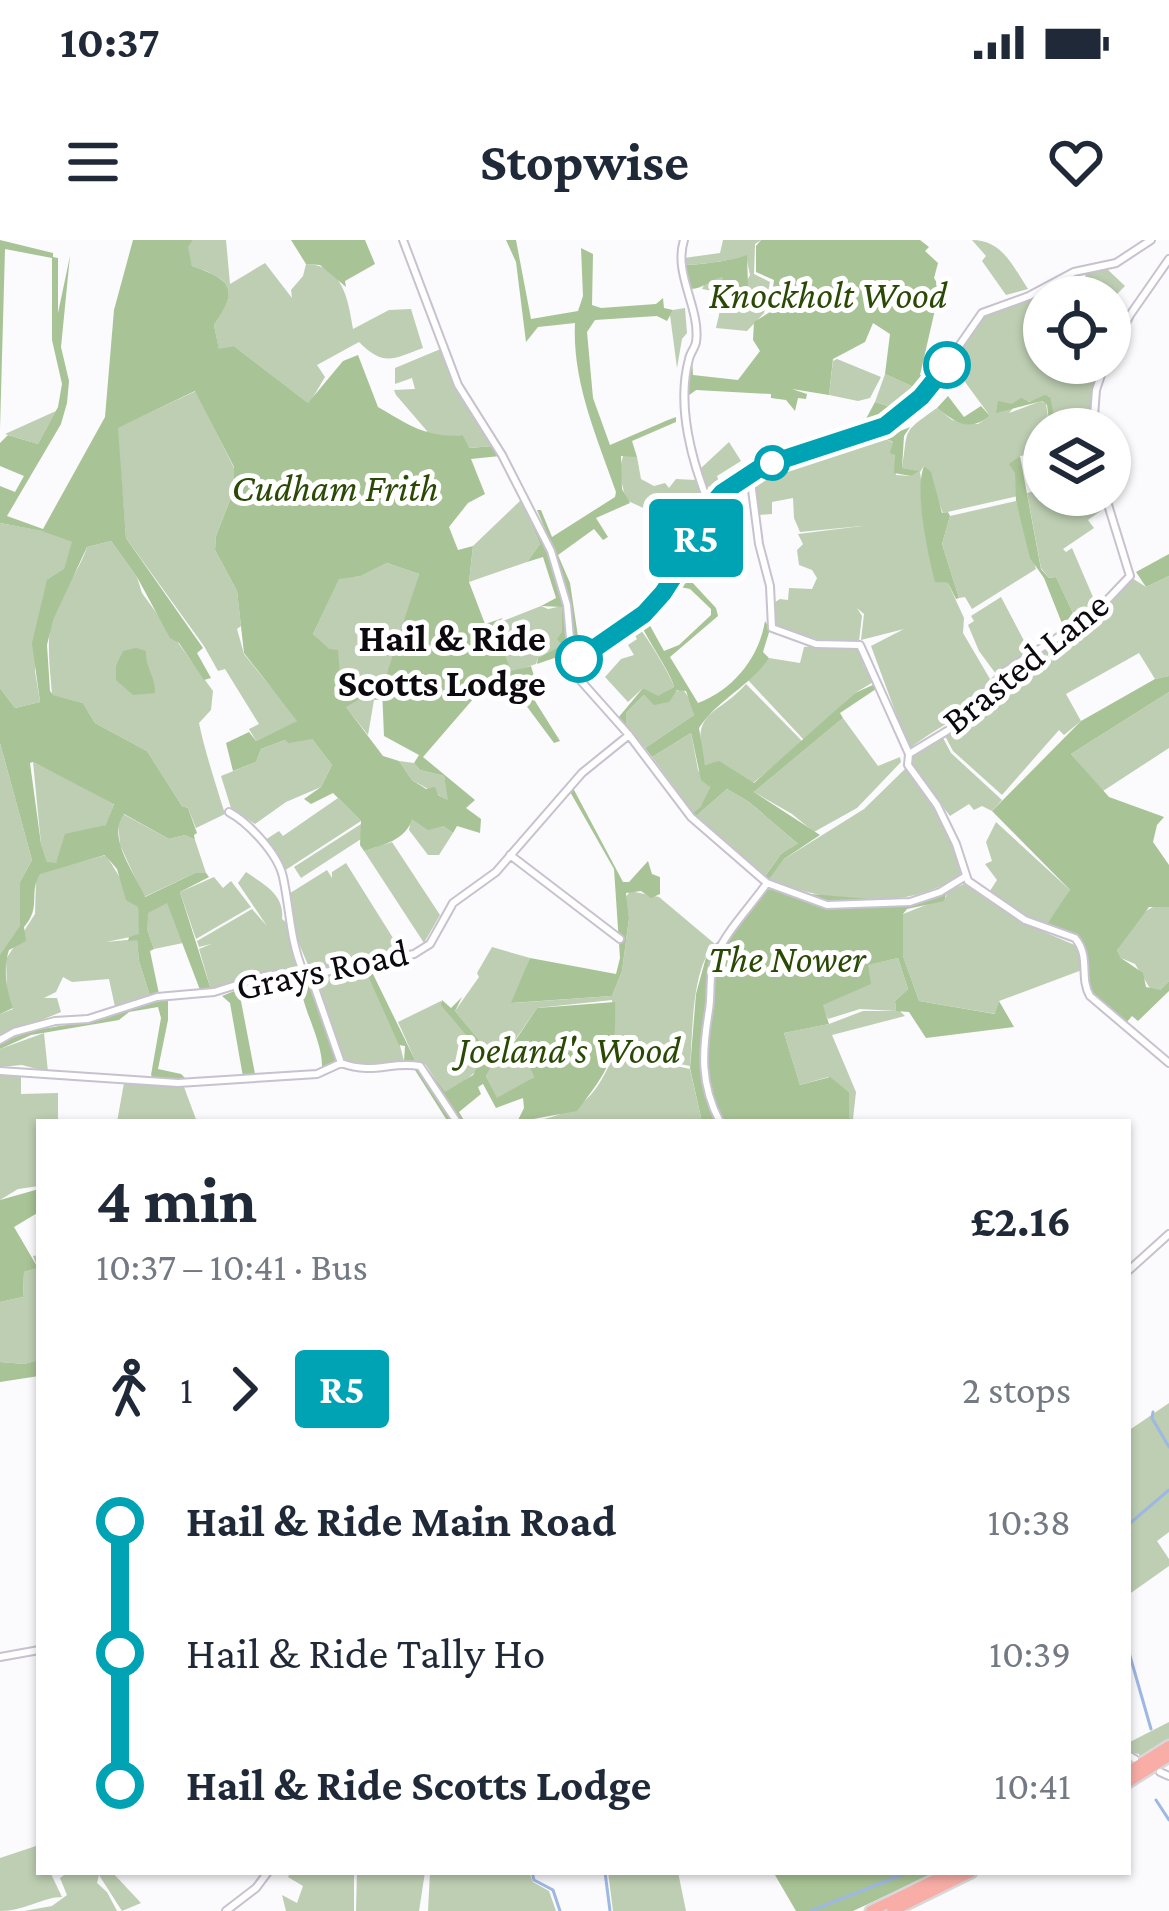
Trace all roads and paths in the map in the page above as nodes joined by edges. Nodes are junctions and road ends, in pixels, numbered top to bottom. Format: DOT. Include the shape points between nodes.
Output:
graph roads {
  1 [pos="403,240"];
  2 [pos="684,240"];
  3 [pos="1151,240"];
  4 [pos="1169,259"];
  5 [pos="1131,314"];
  6 [pos="750,474"];
  7 [pos="713,503"];
  8 [pos="1113,516"];
  9 [pos="570,662"];
  10 [pos="628,735"];
  11 [pos="909,754"];
  12 [pos="229,812"];
  13 [pos="510,855"];
  14 [pos="966,876"];
  15 [pos="767,884"];
  16 [pos="620,939"];
  17 [pos="306,972"];
  18 [pos="0,1040"];
  19 [pos="1169,1063"];
  20 [pos="341,1064"];
  21 [pos="0,1071"];
  22 [pos="455,1119"];
  23 [pos="719,1119"];
  24 [pos="1169,1234"];
  25 [pos="1131,1268"];
  26 [pos="36,1651"];
  27 [pos="0,1658"];
  28 [pos="1169,1746"];
  29 [pos="1169,1756"];
  30 [pos="1131,1770"];
  31 [pos="1160,1772"];
  32 [pos="1169,1776"];
  33 [pos="1131,1780"];
  34 [pos="266,1875"];
  35 [pos="945,1875"];
  36 [pos="964,1875"];
  37 [pos="226,1911"];
  38 [pos="871,1911"];
  39 [pos="892,1911"];
  1 -- 9 [label="street" via="458,385 550,551 567,605"];
  2 -- 7 [label="street" via="696,341 685,400 694,468"];
  3 -- 6 [label="street" via="1116,263 1074,272 982,313 932,385 885,426"];
  4 -- 5 [label="street"];
  6 -- 7 [label="street"];
  6 -- 11 [label="street" via="772,628 816,644 860,645"];
  7 -- 9 [label="street" via="663,593"];
  8 -- 11 [label="street, Brasted Lane" via="1130,576 1094,614 1004,671 955,726"];
  9 -- 10 [label="street"];
  10 -- 13 [label="street, Grays Road" via="574,781"];
  10 -- 15 [label="street" via="691,818"];
  11 -- 14 [label="street"];
  12 -- 17 [label="street" via="283,876"];
  13 -- 16 [label="street"];
  13 -- 17 [label="street, Grays Road" via="453,903 430,944 414,954"];
  14 -- 15 [label="street" via="910,902 827,904"];
  14 -- 19 [label="street" via="1025,920 1076,938 1090,996"];
  15 -- 23 [label="street" via="711,967 703,1084"];
  17 -- 18 [label="street, Grays Road" via="141,1001"];
  17 -- 20 [label="street"];
  20 -- 21 [label="street" via="317,1074 178,1083"];
  20 -- 22 [label="street" via="366,1071 420,1066"];
  24 -- 25 [label="street"];
  26 -- 27 [label="street"];
  28 -- 30 [label="highway"];
  29 -- 33 [label="highway"];
  31 -- 32 [label="street"];
  34 -- 37 [label="street"];
  35 -- 38 [label="highway"];
  36 -- 39 [label="highway"];
}
